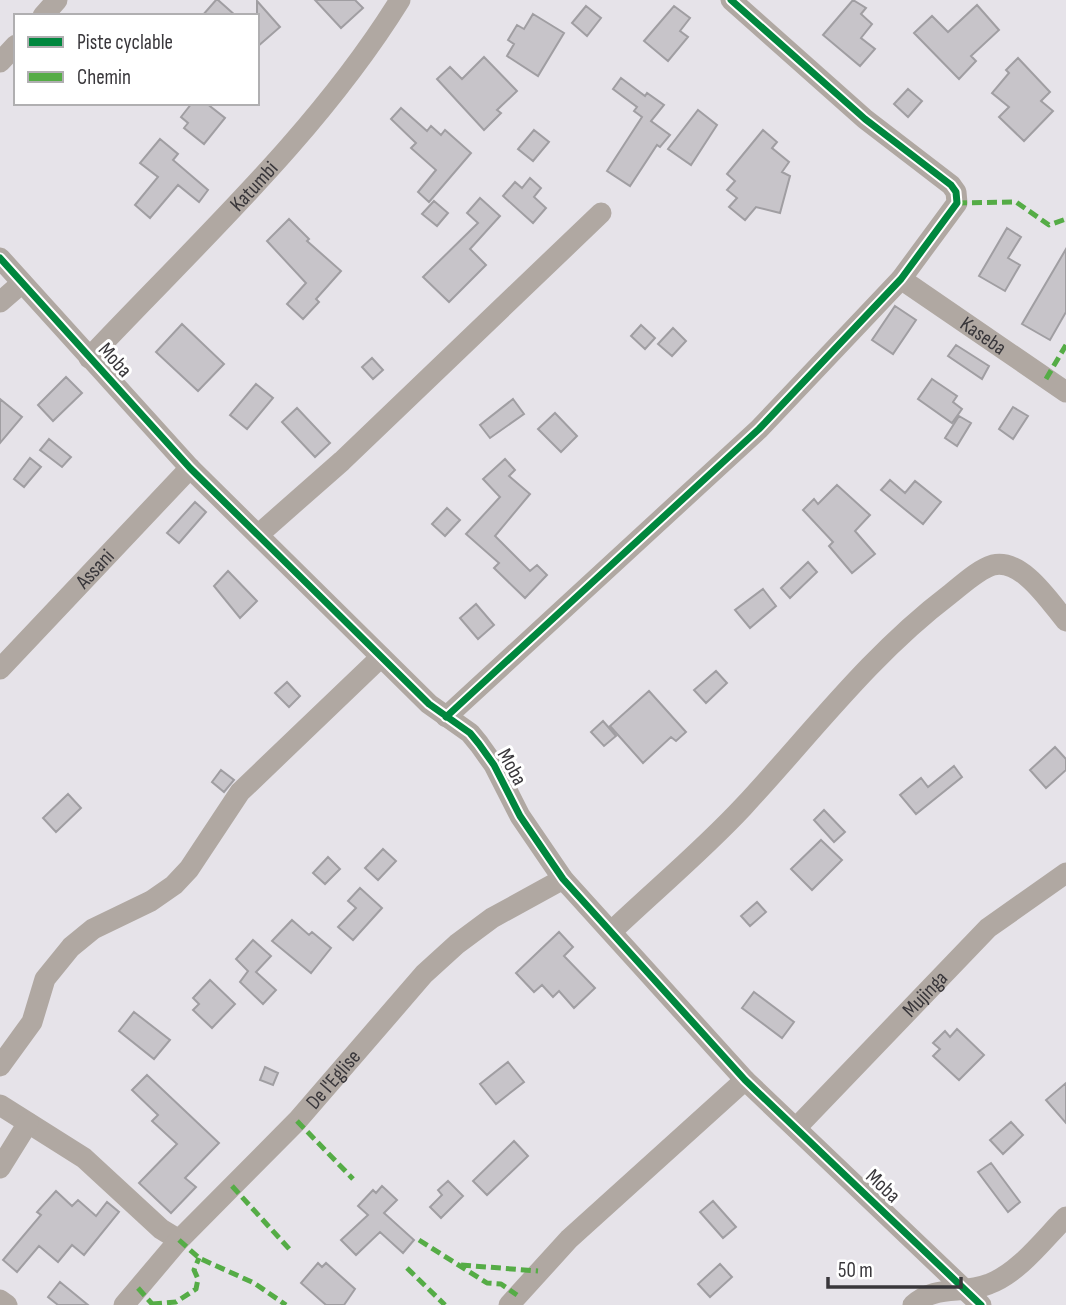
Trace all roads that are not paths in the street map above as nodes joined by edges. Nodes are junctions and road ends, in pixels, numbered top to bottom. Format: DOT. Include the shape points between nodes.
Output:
graph roads {
  1 [pos="57,0"];
  2 [pos="400,0"];
  3 [pos="731,0"];
  4 [pos="45,14"];
  5 [pos="14,47"];
  6 [pos="0,62"];
  7 [pos="601,213"];
  8 [pos="0,258"];
  9 [pos="901,279"];
  10 [pos="22,283"];
  11 [pos="0,303"];
  12 [pos="89,358"];
  13 [pos="1066,392"];
  14 [pos="190,468"];
  15 [pos="259,534"];
  16 [pos="1066,621"];
  17 [pos="381,657"];
  18 [pos="0,669"];
  19 [pos="446,717"];
  20 [pos="1066,873"];
  21 [pos="563,879"];
  22 [pos="612,931"];
  23 [pos="0,1066"];
  24 [pos="745,1080"];
  25 [pos="0,1105"];
  26 [pos="28,1124"];
  27 [pos="796,1128"];
  28 [pos="0,1168"];
  29 [pos="1066,1217"];
  30 [pos="179,1240"];
  31 [pos="974,1298"];
  32 [pos="0,1300"];
  33 [pos="6,1305"];
  34 [pos="124,1305"];
  35 [pos="509,1305"];
  36 [pos="914,1305"];
  1 -- 4 [label="street"];
  2 -- 12 [label="street, Katumbi" via="309,123"];
  3 -- 9 [label="street" via="865,119 956,192 957,203"];
  5 -- 6 [label="street"];
  7 -- 15 [label="street" via="342,461"];
  8 -- 10 [label="street, Moba"];
  9 -- 13 [label="street, Kaseba"];
  9 -- 19 [label="street" via="759,429"];
  10 -- 11 [label="street"];
  10 -- 12 [label="street, Moba"];
  12 -- 14 [label="street, Moba"];
  14 -- 15 [label="street, Moba"];
  14 -- 18 [label="street, Assani"];
  15 -- 17 [label="street, Moba"];
  16 -- 22 [label="street" via="1022,573 1007,565 993,565 975,575 915,621 741,809"];
  17 -- 19 [label="street, Moba"];
  17 -- 23 [label="street" via="240,792 174,885 93,929 71,947 45,979 32,1022"];
  19 -- 21 [label="street, Moba" via="479,744"];
  20 -- 27 [label="street, Mujinga" via="988,928"];
  21 -- 22 [label="street, Moba"];
  21 -- 30 [label="street, De l'Eglise" via="492,918 424,974 297,1121"];
  22 -- 24 [label="street, Moba"];
  24 -- 27 [label="street, Moba"];
  24 -- 35 [label="street" via="569,1239"];
  25 -- 26 [label="street"];
  26 -- 28 [label="street"];
  26 -- 30 [label="street" via="84,1157"];
  27 -- 31 [label="street, Moba"];
  29 -- 31 [label="street"];
  30 -- 34 [label="street, De l'Eglise"];
  31 -- 36 [label="street" via="933,1291"];
  32 -- 33 [label="street"];
}
